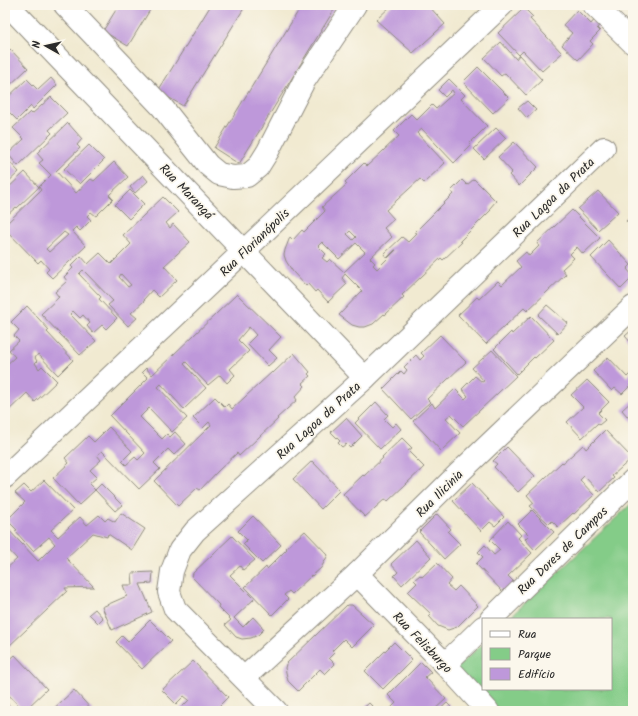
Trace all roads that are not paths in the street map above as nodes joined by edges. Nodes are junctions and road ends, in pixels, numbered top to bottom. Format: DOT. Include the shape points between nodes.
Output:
graph roads {
  1 [pos="8,5"];
  2 [pos="65,5"];
  3 [pos="355,5"];
  4 [pos="502,5"];
  5 [pos="594,5"];
  6 [pos="633,43"];
  7 [pos="604,148"];
  8 [pos="244,251"];
  9 [pos="633,307"];
  10 [pos="365,378"];
  11 [pos="5,477"];
  12 [pos="633,480"];
  13 [pos="357,574"];
  14 [pos="492,618"];
  15 [pos="482,628"];
  16 [pos="445,664"];
  17 [pos="244,678"];
  18 [pos="276,711"];
  19 [pos="488,711"];
  1 -- 8 [label="street, Rua Marangá"];
  2 -- 3 [label="street" via="162,107 208,165 219,174 233,177 247,176 258,167 304,81"];
  4 -- 8 [label="street, Rua Florianópolis"];
  5 -- 6 [label="street"];
  7 -- 10 [label="street, Rua Lagoa da Prata"];
  8 -- 10 [label="street, Rua Marangá"];
  8 -- 11 [label="street, Rua Florianópolis"];
  9 -- 13 [label="street, Rua Ilicinia"];
  10 -- 17 [label="street, Rua Lagoa da Prata" via="195,531 177,557 169,592 175,609"];
  12 -- 14 [label="street, Rua Dores de Campos"];
  13 -- 16 [label="street, Rua Felisburgo"];
  13 -- 17 [label="street, Rua Ilicinia"];
  15 -- 16 [label="street"];
  16 -- 19 [label="street, Rua Felisburgo"];
  17 -- 18 [label="street, Rua Lagoa da Prata"];
}
